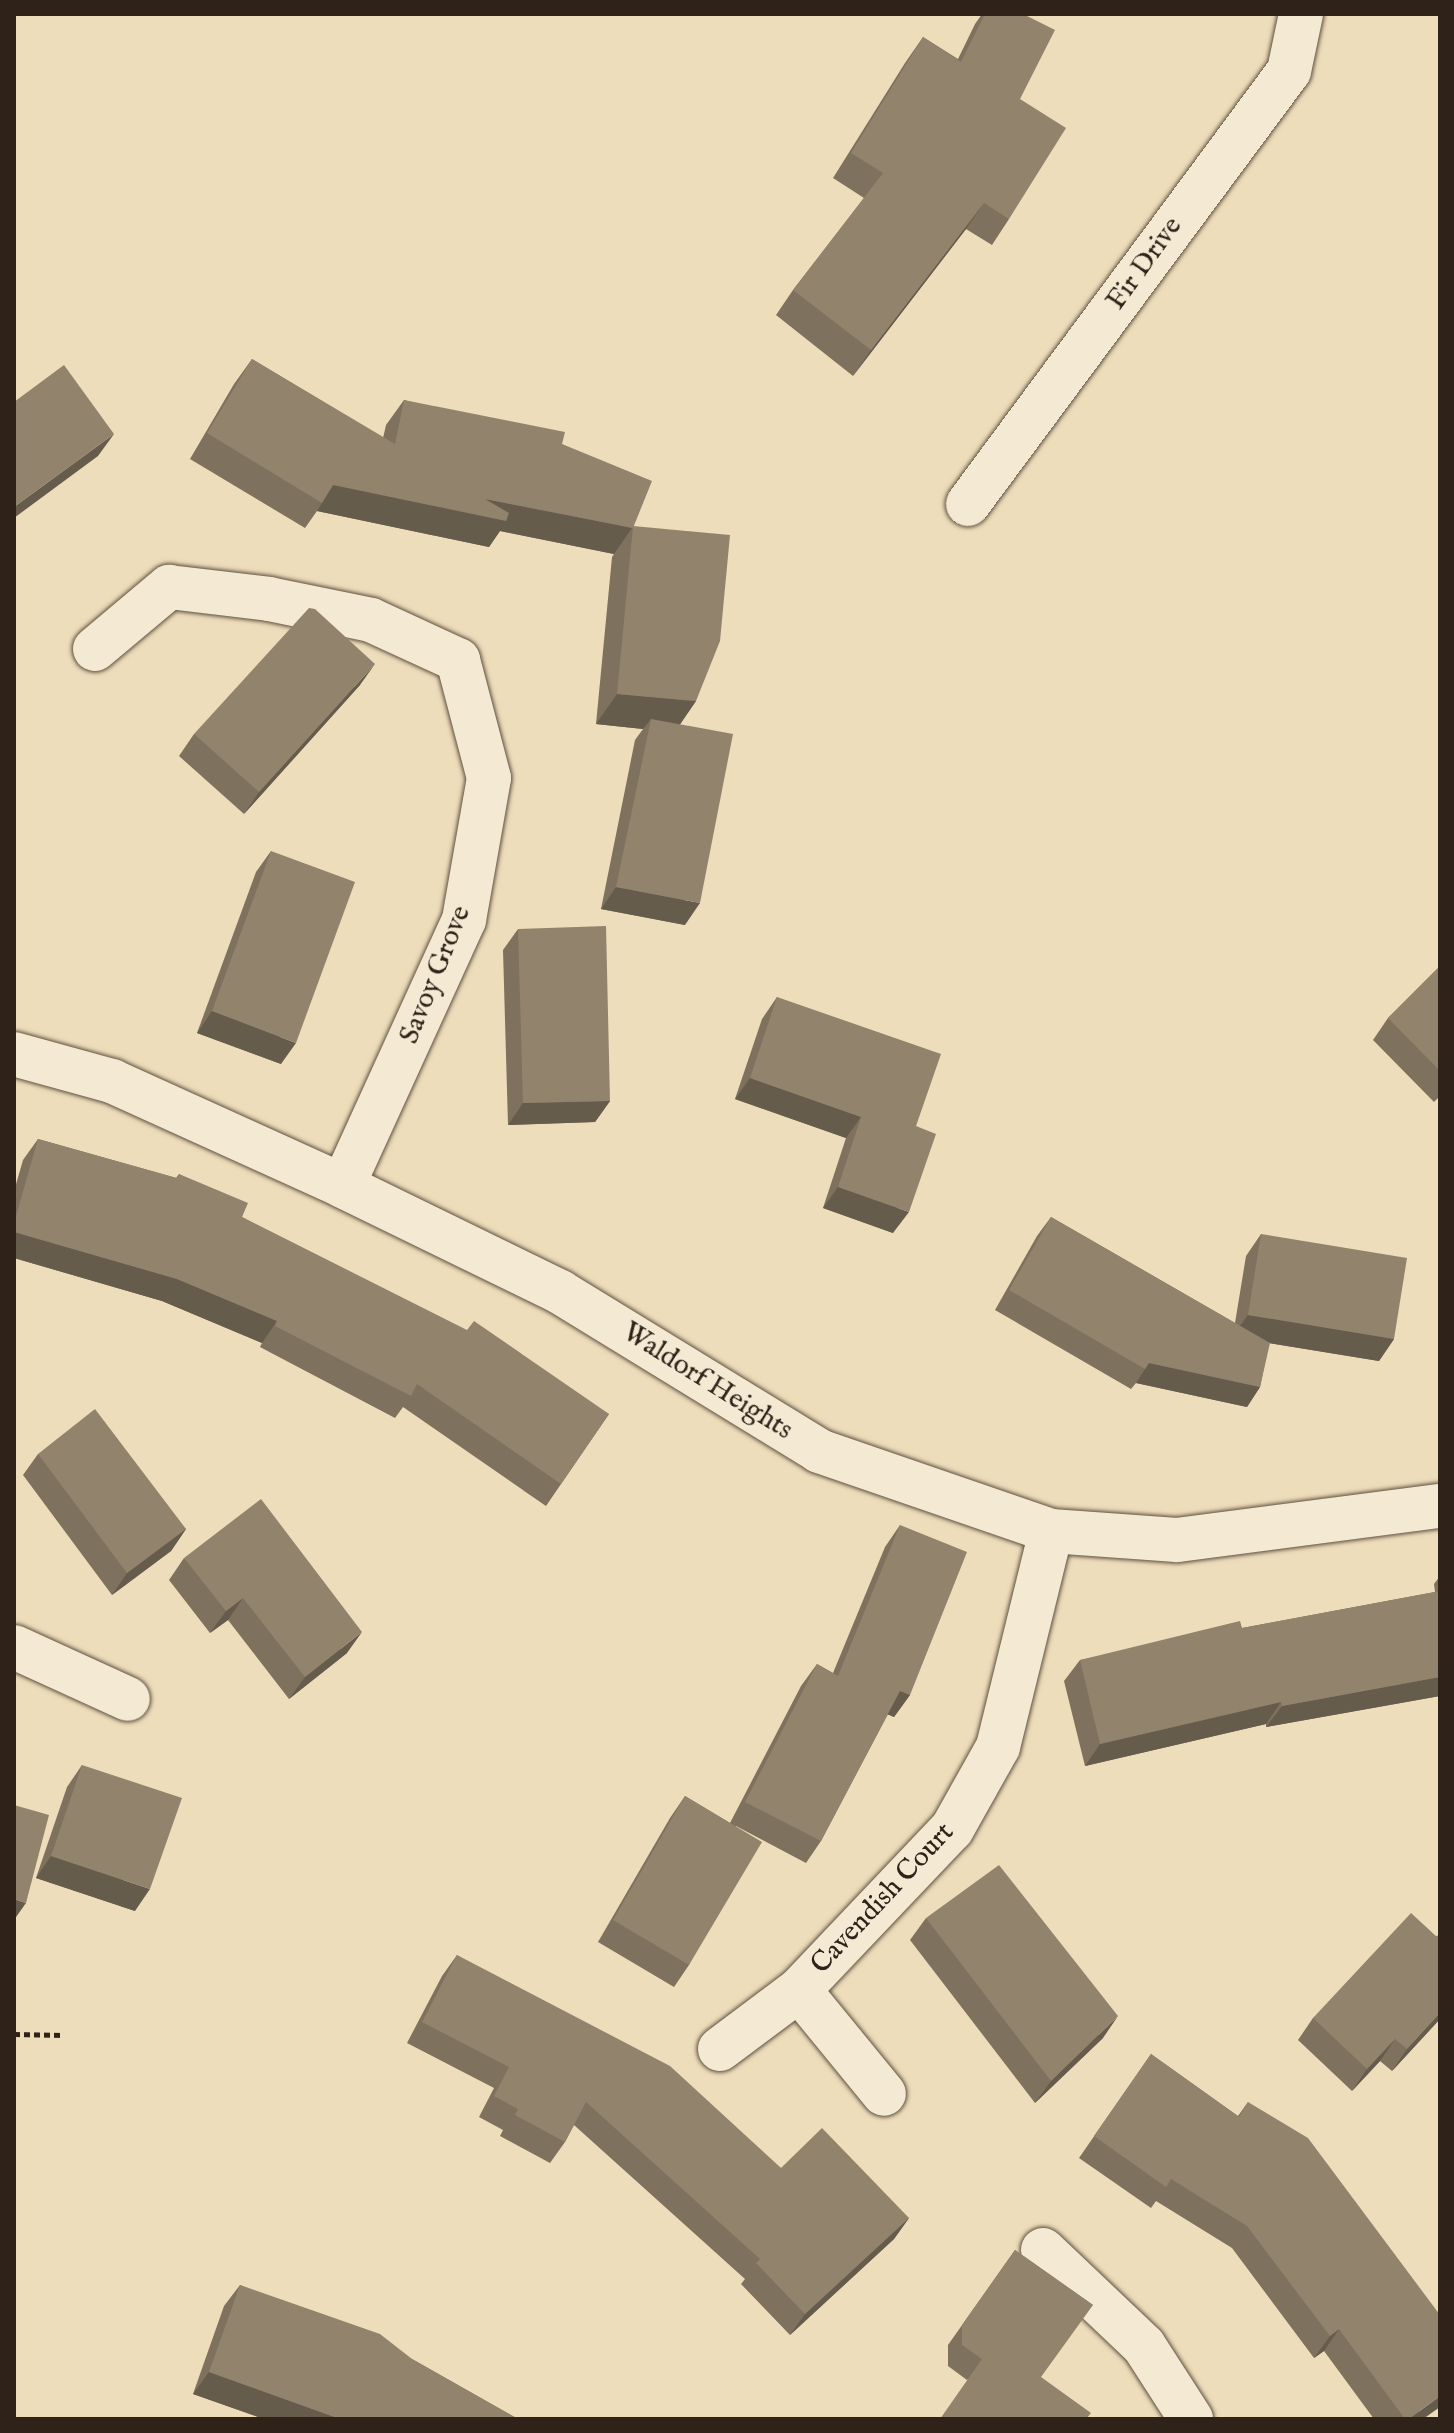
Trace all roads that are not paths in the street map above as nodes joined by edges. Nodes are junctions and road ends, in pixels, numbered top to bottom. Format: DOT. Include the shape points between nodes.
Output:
graph roads {
  1 [pos="1301,14"];
  2 [pos="968,504"];
  3 [pos="95,649"];
  4 [pos="14,1054"];
  5 [pos="343,1186"];
  6 [pos="1440,1506"];
  7 [pos="1051,1531"];
  8 [pos="14,1647"];
  9 [pos="128,1699"];
  10 [pos="799,1990"];
  11 [pos="720,2049"];
  12 [pos="884,2094"];
  13 [pos="1043,2250"];
  14 [pos="1191,2419"];
  1 -- 2 [label="street, Fir Drive" via="1289,71"];
  3 -- 5 [label="street, Savoy Grove" via="169,587 269,599 371,620 458,660 489,778 464,920"];
  4 -- 5 [label="street, Waldorf Heights" via="112,1081"];
  5 -- 7 [label="street, Waldorf Heights" via="560,1292 819,1451"];
  6 -- 7 [label="street, Waldorf Heights" via="1177,1540"];
  7 -- 10 [label="street, Cavendish Court" via="998,1747 952,1829"];
  8 -- 9 [label="street"];
  10 -- 11 [label="street, Cavendish Court"];
  10 -- 12 [label="street"];
  13 -- 14 [label="street" via="1144,2346"];
}
